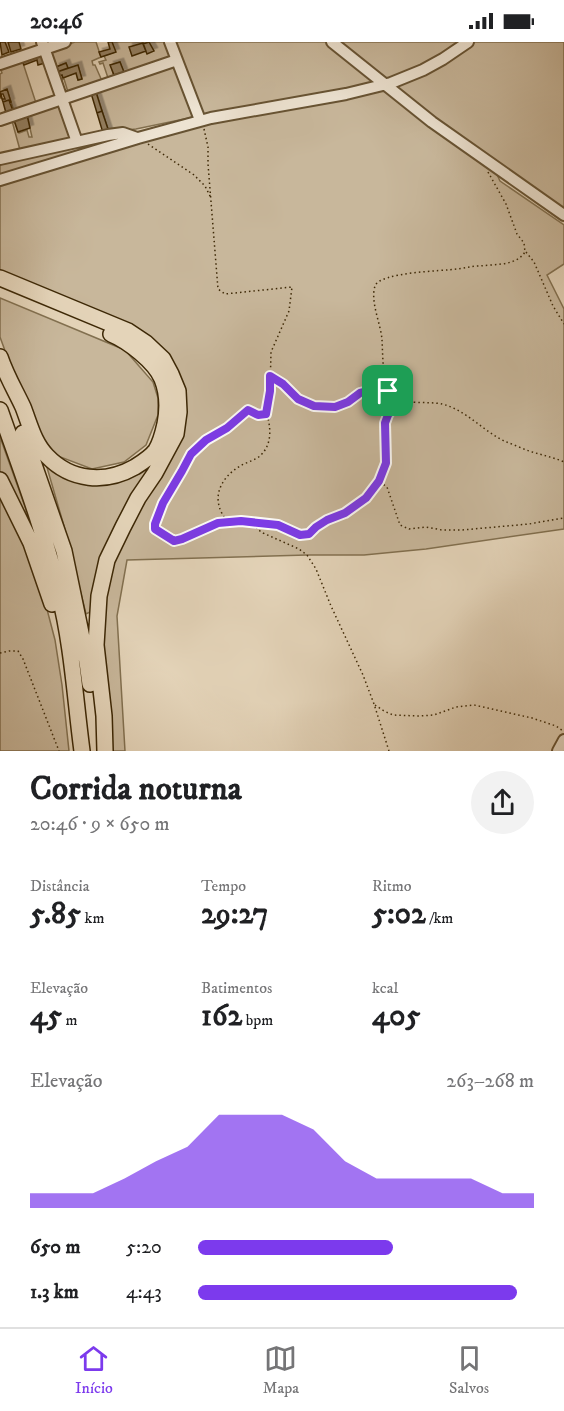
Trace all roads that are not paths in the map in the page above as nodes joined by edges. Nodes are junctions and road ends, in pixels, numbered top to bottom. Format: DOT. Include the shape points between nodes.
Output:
graph roads {
  1 [pos="65,42"];
  2 [pos="170,42"];
  3 [pos="332,42"];
  4 [pos="468,42"];
  5 [pos="43,46"];
  6 [pos="177,60"];
  7 [pos="0,64"];
  8 [pos="385,84"];
  9 [pos="63,98"];
  10 [pos="0,120"];
  11 [pos="200,120"];
  12 [pos="138,138"];
  13 [pos="77,142"];
  14 [pos="0,159"];
  15 [pos="0,180"];
  16 [pos="564,215"];
  17 [pos="0,286"];
  18 [pos="0,357"];
  19 [pos="7,375"];
  20 [pos="0,410"];
  21 [pos="0,480"];
  22 [pos="75,697"];
  23 [pos="564,740"];
  24 [pos="82,751"];
  25 [pos="102,751"];
  26 [pos="558,751"];
  1 -- 5 [label="street"];
  2 -- 6 [label="street"];
  3 -- 8 [label="street"];
  4 -- 8 [label="street" via="423,70"];
  5 -- 7 [label="street"];
  5 -- 9 [label="street"];
  6 -- 9 [label="street"];
  6 -- 11 [label="street"];
  8 -- 11 [label="street"];
  8 -- 16 [label="street"];
  9 -- 10 [label="street"];
  9 -- 13 [label="street"];
  11 -- 12 [label="street"];
  12 -- 13 [label="street" via="123,134"];
  12 -- 15 [label="street"];
  13 -- 14 [label="street"];
  17 -- 19 [label="highway" via="120,338 153,366 162,379 168,407 156,450 131,470 113,477 83,477 58,466 35,440"];
  17 -- 25 [label="highway" via="128,331 163,359 178,392 176,434 107,560 99,596 96,645 104,716"];
  18 -- 19 [label="highway"];
  19 -- 25 [label="highway" via="13,405 64,550"];
  20 -- 22 [label="highway" via="59,593"];
  21 -- 22 [label="highway" via="31,543 48,591"];
  22 -- 24 [label="highway"];
  23 -- 26 [label="street"];
}
